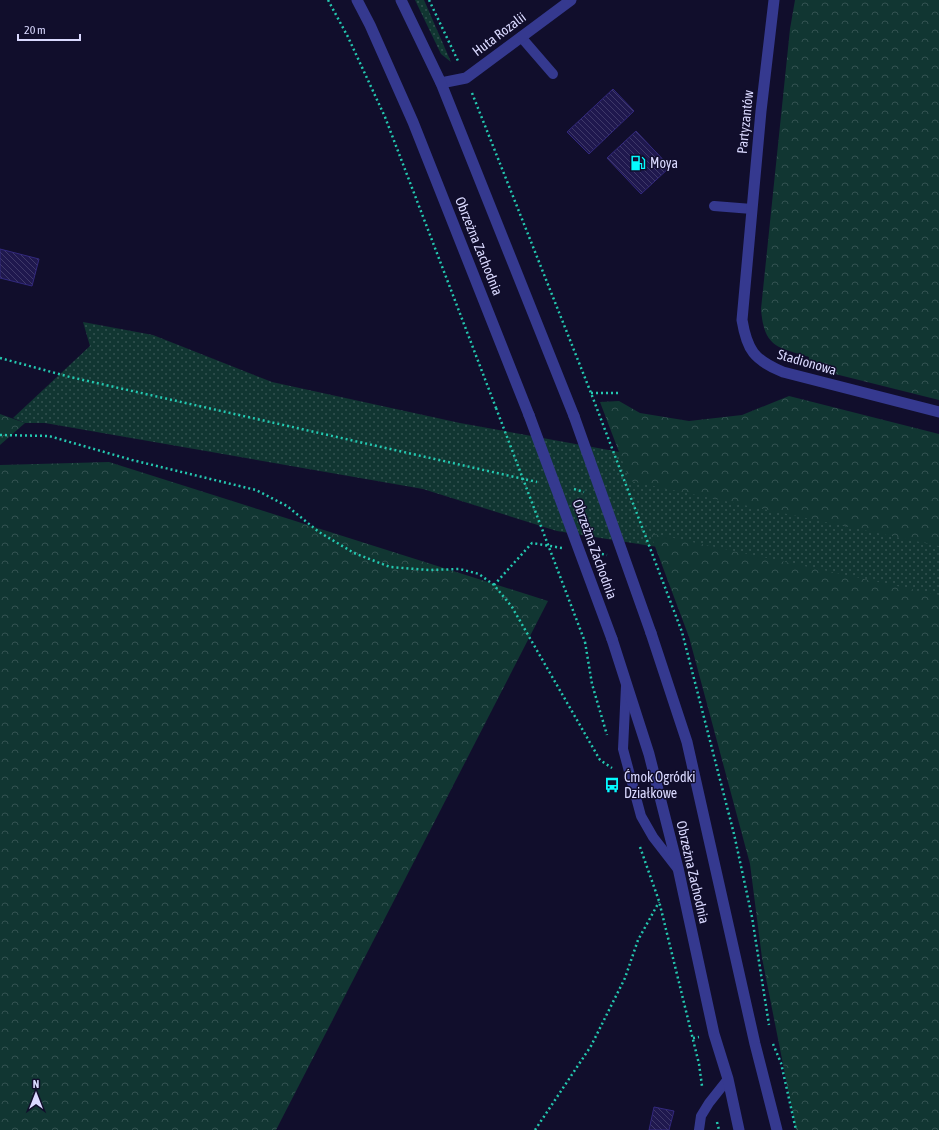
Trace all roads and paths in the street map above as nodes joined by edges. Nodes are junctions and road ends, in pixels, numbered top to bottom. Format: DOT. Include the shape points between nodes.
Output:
graph roads {
  1 [pos="328,0"];
  2 [pos="357,0"];
  3 [pos="401,0"];
  4 [pos="429,0"];
  5 [pos="571,0"];
  6 [pos="774,0"];
  7 [pos="521,37"];
  8 [pos="553,74"];
  9 [pos="466,78"];
  10 [pos="441,83"];
  11 [pos="714,206"];
  12 [pos="752,209"];
  13 [pos="748,248"];
  14 [pos="0,358"];
  15 [pos="591,393"];
  16 [pos="621,393"];
  17 [pos="939,412"];
  18 [pos="0,435"];
  19 [pos="540,482"];
  20 [pos="571,489"];
  21 [pos="587,492"];
  22 [pos="563,548"];
  23 [pos="594,553"];
  24 [pos="609,556"];
  25 [pos="494,585"];
  26 [pos="626,684"];
  27 [pos="609,742"];
  28 [pos="618,772"];
  29 [pos="678,868"];
  30 [pos="693,1038"];
  31 [pos="771,1040"];
  32 [pos="755,1044"];
  33 [pos="728,1079"];
  34 [pos="535,1130"];
  35 [pos="699,1130"];
  36 [pos="739,1130"];
  37 [pos="777,1130"];
  38 [pos="796,1130"];
  1 -- 27 [label="path, bridge" via="385,117 585,642 592,684"];
  2 -- 26 [label="street, Obrzeżna Zachodnia, bridge" via="413,122 529,415 612,639"];
  3 -- 10 [label="street, Obrzeżna Zachodnia"];
  4 -- 9 [label="path"];
  5 -- 7 [label="street, Huta Rozalii"];
  6 -- 12 [label="street, Partyzantów"];
  7 -- 8 [label="lane"];
  7 -- 9 [label="street, Huta Rozalii"];
  9 -- 10 [label="street, Huta Rozalii"];
  9 -- 15 [label="path"];
  10 -- 32 [label="street, Obrzeżna Zachodnia, bridge" via="574,416 687,742"];
  11 -- 12 [label="lane"];
  12 -- 13 [label="street, Partyzantów"];
  13 -- 17 [label="street, Stadionowa" via="742,320 744,337 752,352 766,365 783,372"];
  14 -- 19 [label="path" via="78,378"];
  15 -- 16 [label="path"];
  15 -- 31 [label="path" via="682,632 753,923"];
  18 -- 25 [label="path" via="49,436 132,460 256,490 287,506 319,532 354,553 390,567 460,569 479,574"];
  20 -- 21 [label="path"];
  22 -- 25 [label="path" via="532,543"];
  23 -- 24 [label="path"];
  25 -- 28 [label="path" via="512,607 600,760"];
  26 -- 29 [label="street, Obrzeżna Zachodnia" via="649,754"];
  26 -- 29 [label="lane" via="623,749 641,816"];
  29 -- 33 [label="street, Obrzeżna Zachodnia" via="714,1034"];
  30 -- 34 [label="path" via="659,902 638,940 625,978 591,1046"];
  31 -- 32 [label="path"];
  31 -- 38 [label="path" via="781,1063"];
  32 -- 37 [label="street, Obrzeżna Zachodnia"];
  33 -- 35 [label="lane" via="701,1116"];
  33 -- 36 [label="street, Obrzeżna Zachodnia"];
}
